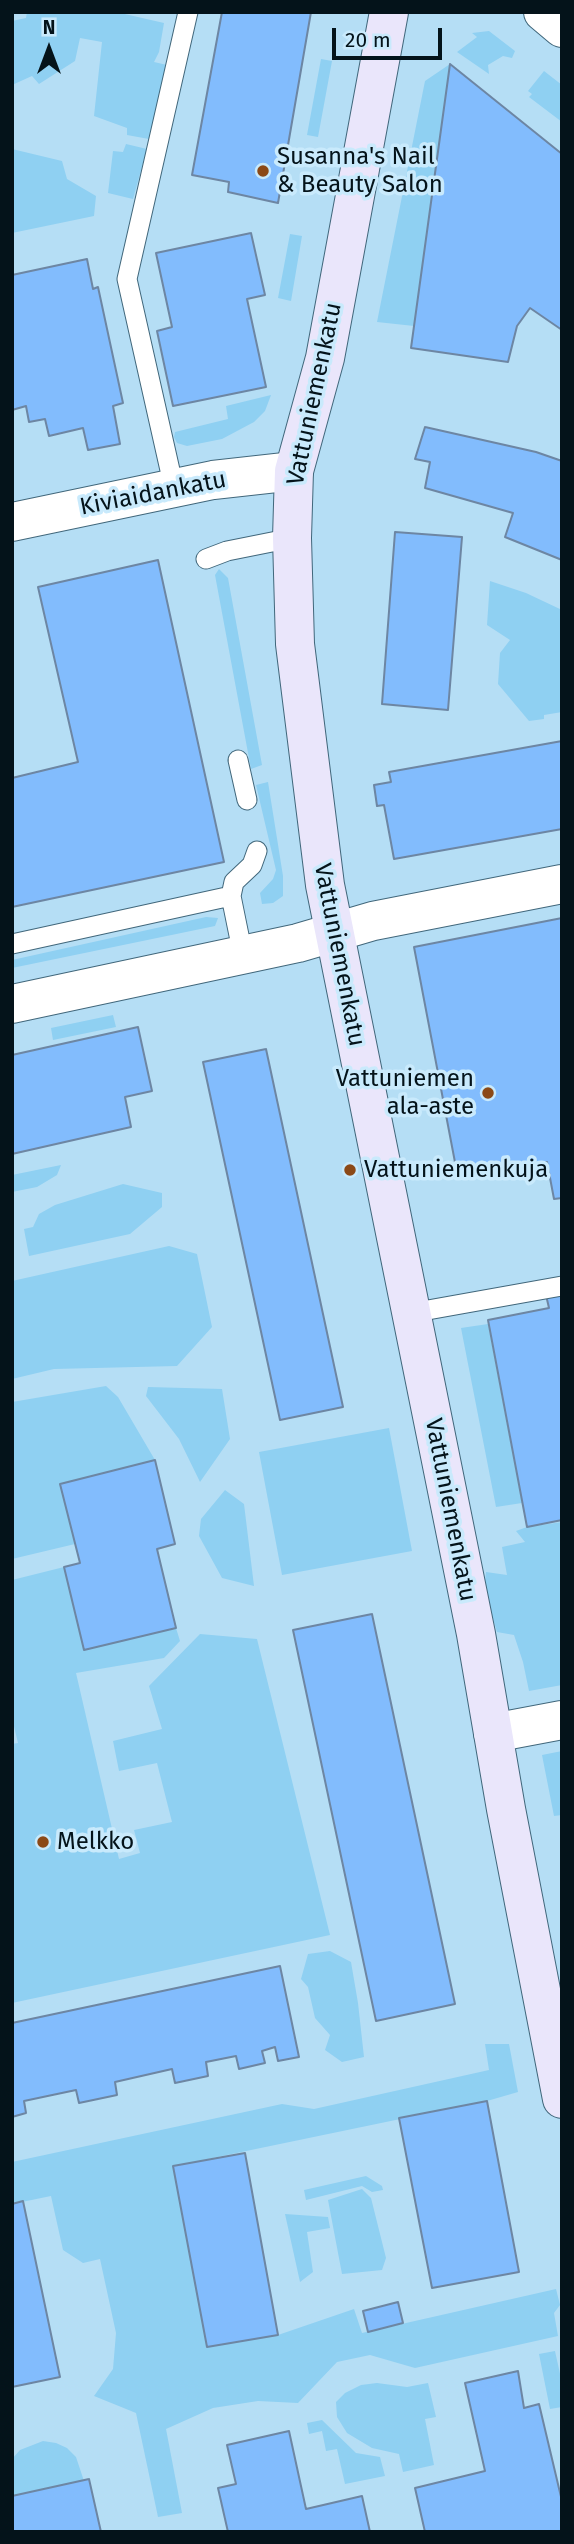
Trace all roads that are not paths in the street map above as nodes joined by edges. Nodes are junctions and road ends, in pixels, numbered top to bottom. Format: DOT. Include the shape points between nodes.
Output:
graph roads {
  1 [pos="188,12"];
  2 [pos="388,12"];
  3 [pos="543,12"];
  4 [pos="562,28"];
  5 [pos="294,471"];
  6 [pos="174,488"];
  7 [pos="12,522"];
  8 [pos="292,538"];
  9 [pos="206,559"];
  10 [pos="238,760"];
  11 [pos="247,800"];
  12 [pos="257,851"];
  13 [pos="562,884"];
  14 [pos="231,897"];
  15 [pos="333,931"];
  16 [pos="12,944"];
  17 [pos="243,955"];
  18 [pos="12,1004"];
  19 [pos="562,1286"];
  20 [pos="411,1313"];
  21 [pos="562,1720"];
  22 [pos="493,1733"];
  23 [pos="562,2099"];
  1 -- 6 [label="lane" via="127,279"];
  2 -- 5 [label="street, Vattuniemenkatu" via="325,358"];
  3 -- 4 [label="street"];
  5 -- 6 [label="street, Kiviaidankatu"];
  5 -- 8 [label="street, Vattuniemenkatu"];
  6 -- 7 [label="street, Kiviaidankatu"];
  8 -- 9 [label="lane"];
  8 -- 15 [label="street, Vattuniemenkatu" via="295,643"];
  10 -- 11 [label="lane"];
  12 -- 14 [label="lane" via="252,865 234,882"];
  13 -- 15 [label="street"];
  14 -- 16 [label="lane"];
  14 -- 17 [label="lane"];
  15 -- 17 [label="street"];
  15 -- 20 [label="street, Vattuniemenkatu"];
  17 -- 18 [label="street"];
  19 -- 20 [label="lane"];
  20 -- 22 [label="street, Vattuniemenkatu"];
  21 -- 22 [label="street"];
  22 -- 23 [label="street, Vattuniemenkatu"];
}
